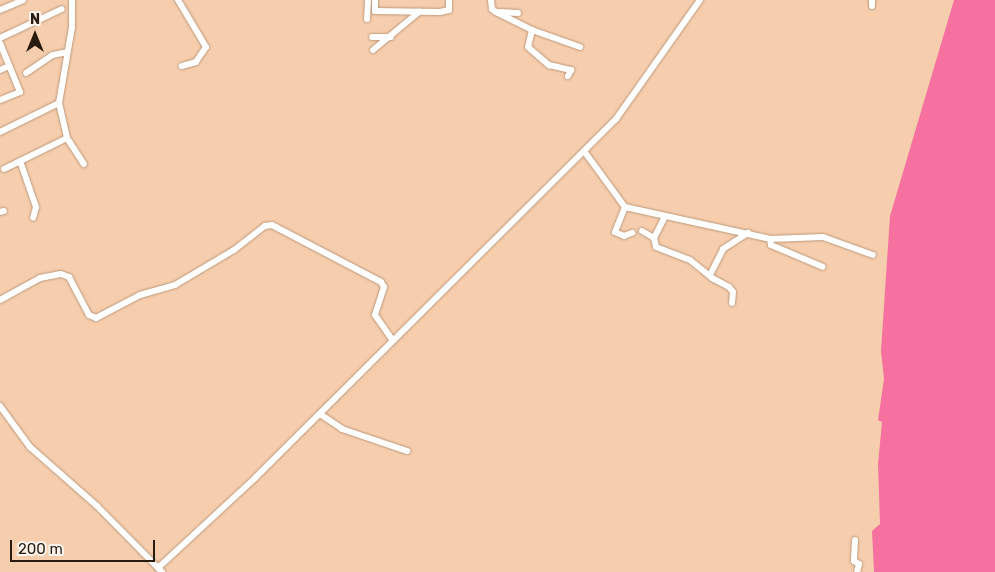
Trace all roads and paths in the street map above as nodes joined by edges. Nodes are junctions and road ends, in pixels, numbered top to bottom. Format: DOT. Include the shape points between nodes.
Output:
graph roads {
  1 [pos="23,0"];
  2 [pos="72,0"];
  3 [pos="178,0"];
  4 [pos="368,0"];
  5 [pos="375,0"];
  6 [pos="449,0"];
  7 [pos="492,0"];
  8 [pos="700,0"];
  9 [pos="62,9"];
  10 [pos="0,10"];
  11 [pos="419,12"];
  12 [pos="496,12"];
  13 [pos="518,13"];
  14 [pos="368,19"];
  15 [pos="532,30"];
  16 [pos="372,37"];
  17 [pos="391,37"];
  18 [pos="0,38"];
  19 [pos="0,43"];
  20 [pos="580,47"];
  21 [pos="373,50"];
  22 [pos="67,52"];
  23 [pos="9,66"];
  24 [pos="182,66"];
  25 [pos="0,70"];
  26 [pos="26,73"];
  27 [pos="568,76"];
  28 [pos="0,100"];
  29 [pos="59,103"];
  30 [pos="0,132"];
  31 [pos="67,138"];
  32 [pos="584,151"];
  33 [pos="20,161"];
  34 [pos="84,164"];
  35 [pos="4,169"];
  36 [pos="625,207"];
  37 [pos="33,218"];
  38 [pos="664,218"];
  39 [pos="642,231"];
  40 [pos="748,233"];
  41 [pos="632,234"];
  42 [pos="654,238"];
  43 [pos="770,239"];
  44 [pos="873,255"];
  45 [pos="823,267"];
  46 [pos="710,274"];
  47 [pos="0,300"];
  48 [pos="732,303"];
  49 [pos="392,339"];
  50 [pos="0,406"];
  51 [pos="320,414"];
  52 [pos="407,450"];
  53 [pos="855,540"];
  54 [pos="160,570"];
  55 [pos="857,572"];
  1 -- 10 [label="street"];
  2 -- 22 [label="street" via="72,27"];
  3 -- 24 [label="street" via="206,47 196,62"];
  4 -- 14 [label="street"];
  5 -- 11 [label="street" via="375,11"];
  6 -- 11 [label="street" via="449,10"];
  7 -- 12 [label="street" via="492,9"];
  8 -- 32 [label="street" via="622,112"];
  9 -- 18 [label="street"];
  11 -- 17 [label="street"];
  12 -- 13 [label="street"];
  12 -- 15 [label="street"];
  15 -- 20 [label="street"];
  15 -- 27 [label="street" via="528,47 550,65 571,70"];
  16 -- 17 [label="street"];
  17 -- 21 [label="street"];
  19 -- 23 [label="street"];
  22 -- 26 [label="street" via="52,54"];
  22 -- 29 [label="street"];
  23 -- 25 [label="street"];
  23 -- 28 [label="street" via="20,92"];
  29 -- 30 [label="street"];
  29 -- 31 [label="street"];
  31 -- 33 [label="street"];
  31 -- 34 [label="street"];
  32 -- 36 [label="street"];
  32 -- 49 [label="street"];
  33 -- 35 [label="street"];
  33 -- 37 [label="street" via="36,207"];
  36 -- 38 [label="street"];
  36 -- 41 [label="street" via="615,232 624,236"];
  38 -- 40 [label="street"];
  38 -- 42 [label="street"];
  39 -- 42 [label="street"];
  40 -- 43 [label="street"];
  40 -- 46 [label="street" via="722,248"];
  42 -- 46 [label="street" via="656,247 690,260"];
  43 -- 44 [label="street" via="822,237"];
  43 -- 45 [label="street" via="777,248"];
  46 -- 48 [label="street" via="733,292"];
  47 -- 49 [label="street" via="40,278 61,274 69,277 89,315 96,318 140,294 175,285 234,250 265,226 272,225 382,282 384,287 375,315"];
  49 -- 51 [label="street"];
  50 -- 54 [label="street" via="30,446 97,506"];
  51 -- 52 [label="street" via="342,428"];
  51 -- 54 [label="street"];
  53 -- 55 [label="street"];
}
